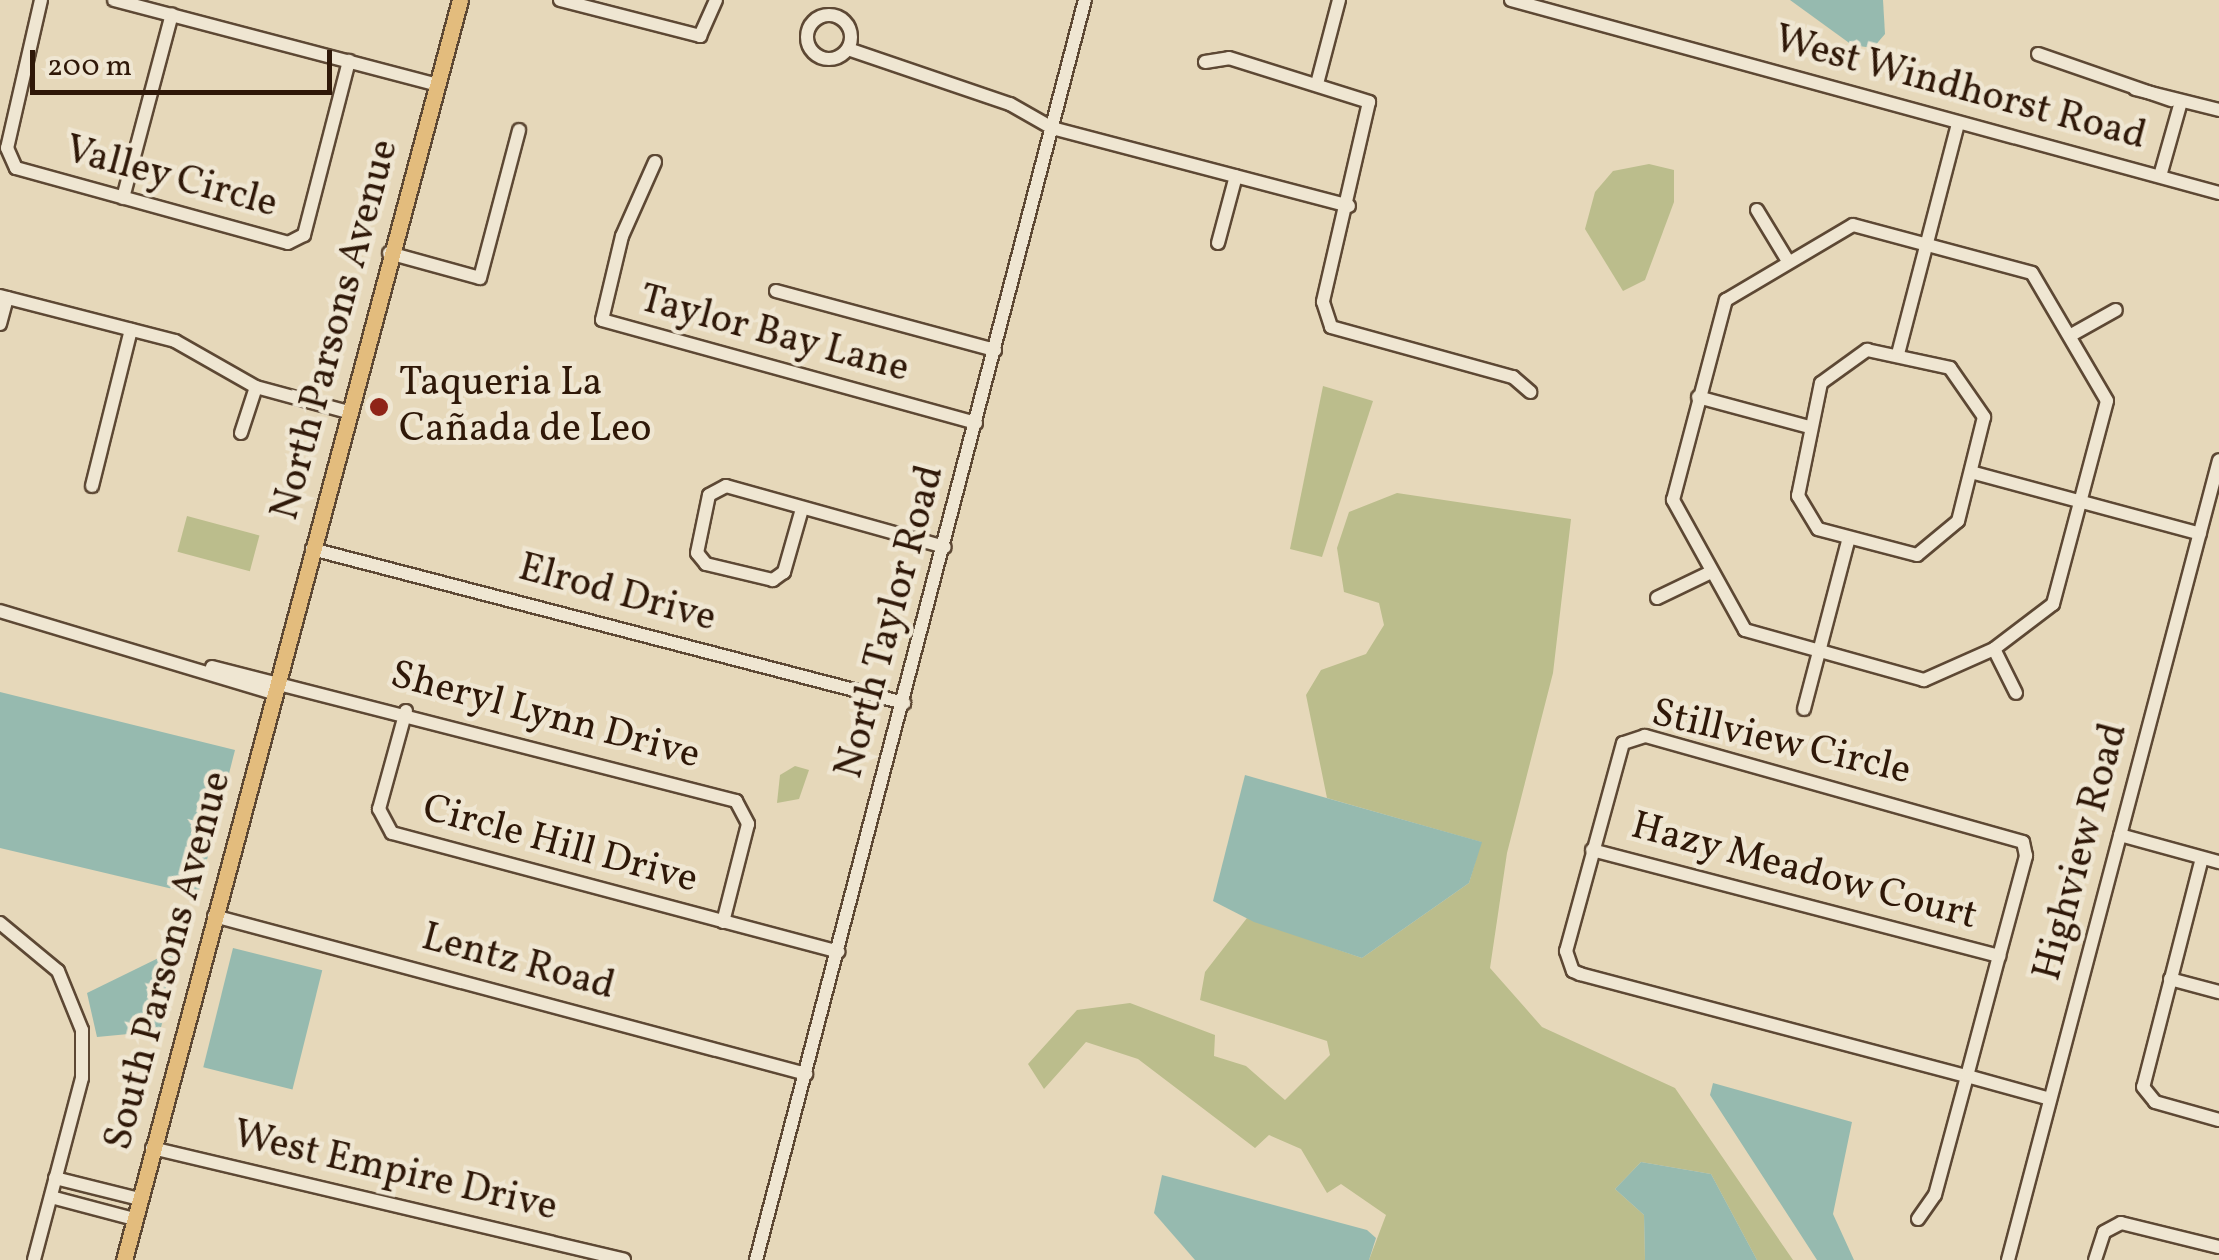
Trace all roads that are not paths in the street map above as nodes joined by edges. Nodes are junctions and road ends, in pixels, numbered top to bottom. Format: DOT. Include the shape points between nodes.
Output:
graph roads {
  1 [pos="41,0"];
  2 [pos="114,0"];
  3 [pos="460,0"];
  4 [pos="560,0"];
  5 [pos="716,0"];
  6 [pos="1085,0"];
  7 [pos="1339,0"];
  8 [pos="1512,0"];
  9 [pos="1539,4"];
  10 [pos="172,14"];
  11 [pos="848,48"];
  12 [pos="2038,54"];
  13 [pos="349,61"];
  14 [pos="1205,62"];
  15 [pos="1318,80"];
  16 [pos="435,84"];
  17 [pos="2176,101"];
  18 [pos="2219,110"];
  19 [pos="1958,123"];
  20 [pos="1052,128"];
  21 [pos="519,130"];
  22 [pos="656,162"];
  23 [pos="1236,176"];
  24 [pos="2160,176"];
  25 [pos="2219,193"];
  26 [pos="123,198"];
  27 [pos="1349,206"];
  28 [pos="1756,210"];
  29 [pos="1218,243"];
  30 [pos="1928,243"];
  31 [pos="390,253"];
  32 [pos="1788,261"];
  33 [pos="776,291"];
  34 [pos="4,297"];
  35 [pos="2116,310"];
  36 [pos="0,324"];
  37 [pos="130,330"];
  38 [pos="2073,334"];
  39 [pos="995,350"];
  40 [pos="1898,354"];
  41 [pos="256,387"];
  42 [pos="1530,392"];
  43 [pos="1698,397"];
  44 [pos="348,412"];
  45 [pos="976,423"];
  46 [pos="1809,427"];
  47 [pos="240,433"];
  48 [pos="2219,460"];
  49 [pos="1972,472"];
  50 [pos="92,486"];
  51 [pos="2082,502"];
  52 [pos="802,509"];
  53 [pos="2200,534"];
  54 [pos="1848,541"];
  55 [pos="944,547"];
  56 [pos="312,548"];
  57 [pos="1711,572"];
  58 [pos="1657,598"];
  59 [pos="0,611"];
  60 [pos="1994,649"];
  61 [pos="1819,653"];
  62 [pos="276,686"];
  63 [pos="2016,693"];
  64 [pos="904,703"];
  65 [pos="1804,709"];
  66 [pos="406,711"];
  67 [pos="2120,835"];
  68 [pos="1592,850"];
  69 [pos="2202,858"];
  70 [pos="2219,862"];
  71 [pos="214,916"];
  72 [pos="723,922"];
  73 [pos="0,923"];
  74 [pos="838,952"];
  75 [pos="1999,956"];
  76 [pos="2170,979"];
  77 [pos="2219,992"];
  78 [pos="806,1074"];
  79 [pos="1967,1076"];
  80 [pos="2050,1098"];
  81 [pos="2219,1120"];
  82 [pos="152,1148"];
  83 [pos="56,1178"];
  84 [pos="50,1197"];
  85 [pos="139,1199"];
  86 [pos="134,1218"];
  87 [pos="1918,1219"];
  88 [pos="2219,1248"];
  89 [pos="34,1260"];
  90 [pos="124,1260"];
  91 [pos="624,1260"];
  92 [pos="756,1260"];
  93 [pos="2008,1260"];
  94 [pos="2095,1260"];
  1 -- 26 [label="street, Valley Circle" via="8,156 23,172"];
  2 -- 10 [label="street"];
  3 -- 16 [label="main road, North Parsons Avenue"];
  4 -- 5 [label="street" via="700,36"];
  6 -- 20 [label="street, North Taylor Road"];
  7 -- 15 [label="street"];
  8 -- 9 [label="street, West Windhorst Road"];
  9 -- 19 [label="street, West Windhorst Road"];
  10 -- 13 [label="street"];
  10 -- 26 [label="street"];
  11 -- 20 [label="street" via="894,72 1010,104"];
  12 -- 17 [label="street"];
  13 -- 16 [label="street"];
  13 -- 26 [label="street, Valley Circle" via="304,235 288,243"];
  14 -- 15 [label="street" via="1230,58"];
  15 -- 27 [label="street" via="1358,92 1371,110"];
  16 -- 31 [label="main road, North Parsons Avenue"];
  17 -- 18 [label="street"];
  17 -- 24 [label="street"];
  19 -- 24 [label="street, West Windhorst Road"];
  19 -- 30 [label="street"];
  20 -- 23 [label="street"];
  20 -- 39 [label="street, North Taylor Road"];
  21 -- 31 [label="street" via="480,278"];
  22 -- 45 [label="street, Taylor Bay Lane" via="622,236 602,320"];
  23 -- 27 [label="street"];
  23 -- 29 [label="street"];
  24 -- 25 [label="street, West Windhorst Road"];
  27 -- 42 [label="street" via="1323,302 1331,327 1513,377"];
  28 -- 32 [label="street"];
  30 -- 32 [label="street" via="1853,225"];
  30 -- 38 [label="street" via="2032,273"];
  30 -- 40 [label="street"];
  31 -- 44 [label="main road, North Parsons Avenue"];
  32 -- 43 [label="street" via="1726,300"];
  33 -- 39 [label="street"];
  34 -- 36 [label="street"];
  34 -- 37 [label="street"];
  35 -- 38 [label="street"];
  37 -- 41 [label="street" via="198,351"];
  37 -- 50 [label="street"];
  38 -- 51 [label="street" via="2107,400"];
  39 -- 45 [label="street, North Taylor Road"];
  40 -- 46 [label="street" via="1867,350 1831,369"];
  40 -- 49 [label="street" via="1967,381 1984,418"];
  41 -- 44 [label="street"];
  41 -- 47 [label="street"];
  43 -- 46 [label="street"];
  43 -- 57 [label="street" via="1673,500"];
  44 -- 56 [label="main road, North Parsons Avenue"];
  45 -- 55 [label="street, North Taylor Road"];
  46 -- 54 [label="street" via="1798,496 1818,529"];
  48 -- 53 [label="street, Highview Road"];
  49 -- 51 [label="street"];
  49 -- 54 [label="street" via="1951,536 1918,555"];
  51 -- 53 [label="street"];
  51 -- 60 [label="street" via="2053,604"];
  52 -- 52 [label="street" via="718,487 697,553 706,564 772,580 784,572"];
  52 -- 55 [label="street"];
  53 -- 67 [label="street, Highview Road"];
  54 -- 61 [label="street"];
  55 -- 64 [label="street, North Taylor Road"];
  56 -- 62 [label="main road, North Parsons Avenue"];
  56 -- 64 [label="street, Elrod Drive"];
  57 -- 58 [label="street"];
  57 -- 61 [label="street" via="1745,630"];
  59 -- 62 [label="street, Sheryl Lynn Drive"];
  60 -- 61 [label="street" via="1924,680"];
  60 -- 63 [label="street"];
  61 -- 65 [label="street"];
  62 -- 66 [label="street, Sheryl Lynn Drive"];
  62 -- 71 [label="main road, South Parsons Avenue"];
  64 -- 74 [label="street, North Taylor Road"];
  66 -- 72 [label="street, Sheryl Lynn Drive" via="736,800 748,824"];
  66 -- 72 [label="street, Circle Hill Drive" via="379,809 386,829"];
  67 -- 69 [label="street"];
  67 -- 80 [label="street, Highview Road"];
  68 -- 75 [label="street, Hazy Meadow Court"];
  68 -- 75 [label="street, Stillview Circle" via="1623,743 1664,740 2018,836 2026,856"];
  68 -- 79 [label="street, Stillview Circle" via="1566,951 1574,970"];
  69 -- 70 [label="street"];
  69 -- 76 [label="street"];
  71 -- 78 [label="street, Lentz Road"];
  71 -- 82 [label="main road, South Parsons Avenue"];
  72 -- 74 [label="street, Circle Hill Drive"];
  73 -- 83 [label="street" via="58,971 82,1030 82,1078"];
  74 -- 78 [label="street, North Taylor Road"];
  75 -- 79 [label="street, Stillview Circle"];
  76 -- 77 [label="street"];
  76 -- 81 [label="street" via="2144,1076 2148,1096"];
  78 -- 92 [label="street, North Taylor Road"];
  79 -- 80 [label="street, Stillview Circle"];
  79 -- 87 [label="street" via="1936,1196"];
  80 -- 93 [label="street, Highview Road"];
  82 -- 85 [label="main road, South Parsons Avenue"];
  82 -- 91 [label="street, West Empire Drive"];
  83 -- 84 [label="street"];
  83 -- 85 [label="street"];
  84 -- 86 [label="street"];
  84 -- 89 [label="street"];
  85 -- 86 [label="main road, South Parsons Avenue"];
  86 -- 90 [label="main road, South Parsons Avenue"];
  88 -- 94 [label="street" via="2113,1226"];
}
